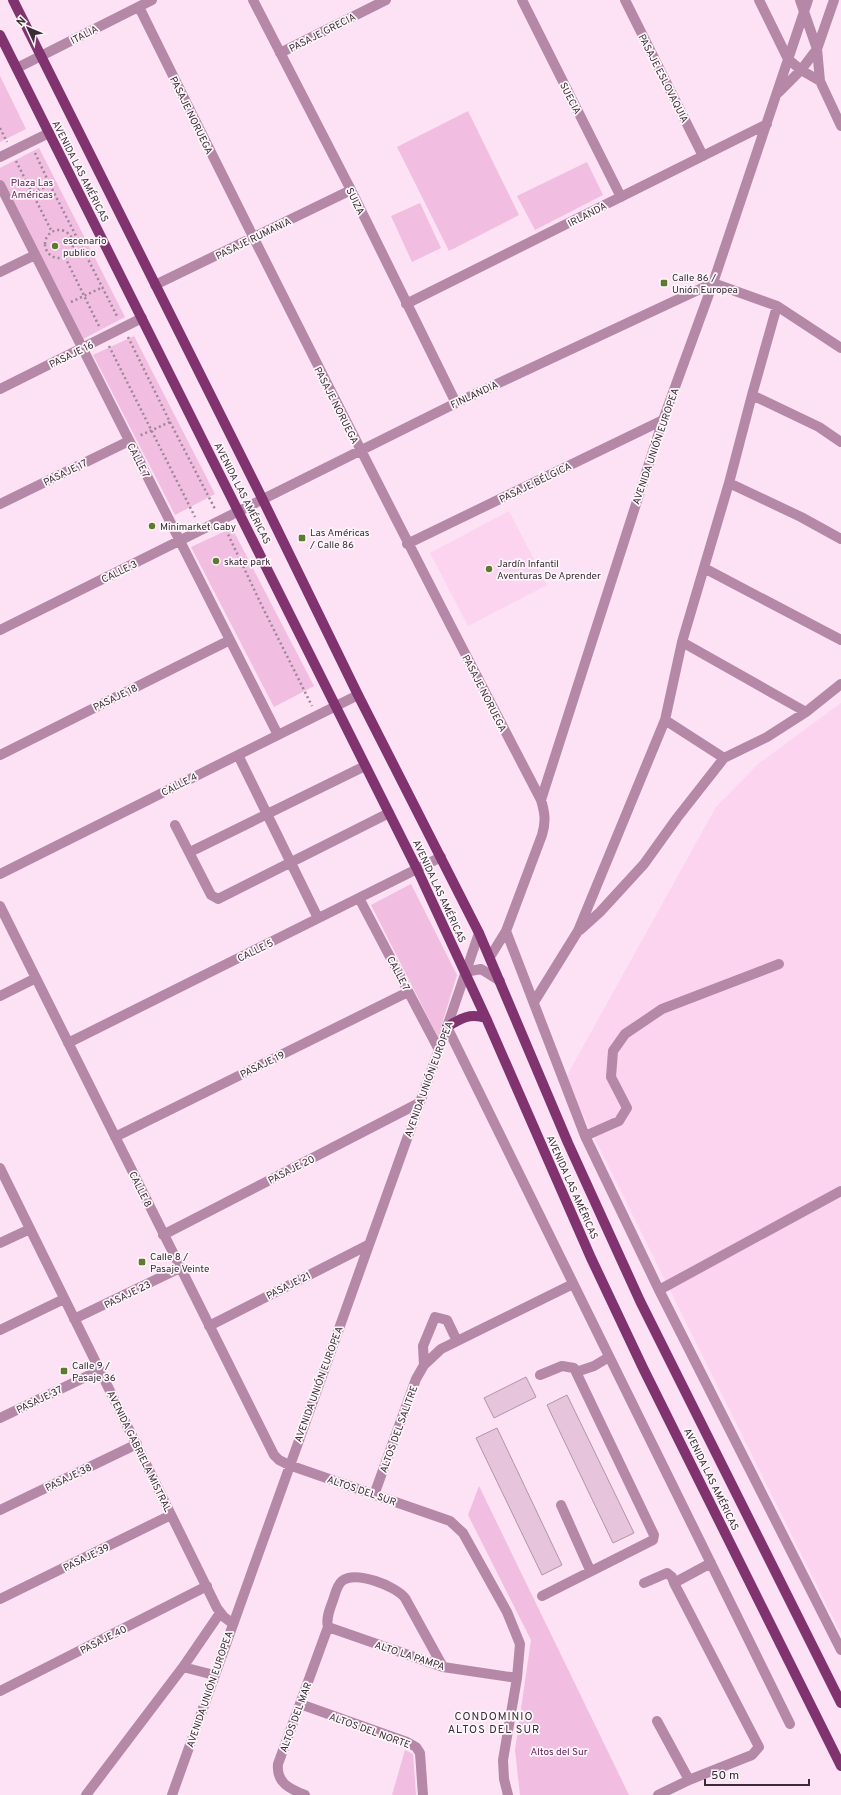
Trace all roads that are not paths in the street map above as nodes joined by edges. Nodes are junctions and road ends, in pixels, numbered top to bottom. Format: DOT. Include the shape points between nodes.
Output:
graph roads {
  1 [pos="13,0"];
  2 [pos="152,0"];
  3 [pos="252,0"];
  4 [pos="386,0"];
  5 [pos="522,0"];
  6 [pos="625,0"];
  7 [pos="759,0"];
  8 [pos="800,0"];
  9 [pos="808,0"];
  10 [pos="834,0"];
  11 [pos="139,7"];
  12 [pos="805,10"];
  13 [pos="0,35"];
  14 [pos="817,49"];
  15 [pos="280,53"];
  16 [pos="41,56"];
  17 [pos="788,59"];
  18 [pos="17,68"];
  19 [pos="801,70"];
  20 [pos="820,81"];
  21 [pos="777,94"];
  22 [pos="767,124"];
  23 [pos="841,125"];
  24 [pos="49,133"];
  25 [pos="703,156"];
  26 [pos="0,157"];
  27 [pos="0,185"];
  28 [pos="351,190"];
  29 [pos="620,197"];
  30 [pos="253,238"];
  31 [pos="35,254"];
  32 [pos="0,272"];
  33 [pos="713,283"];
  34 [pos="155,285"];
  35 [pos="406,304"];
  36 [pos="777,306"];
  37 [pos="142,318"];
  38 [pos="82,348"];
  39 [pos="841,348"];
  40 [pos="0,389"];
  41 [pos="752,395"];
  42 [pos="456,403"];
  43 [pos="663,420"];
  44 [pos="129,441"];
  45 [pos="841,442"];
  46 [pos="360,451"];
  47 [pos="730,483"];
  48 [pos="263,500"];
  49 [pos="0,504"];
  50 [pos="238,512"];
  51 [pos="841,539"];
  52 [pos="180,541"];
  53 [pos="407,544"];
  54 [pos="704,568"];
  55 [pos="0,630"];
  56 [pos="230,640"];
  57 [pos="841,640"];
  58 [pos="682,642"];
  59 [pos="841,684"];
  60 [pos="358,695"];
  61 [pos="336,706"];
  62 [pos="806,712"];
  63 [pos="665,720"];
  64 [pos="278,735"];
  65 [pos="0,754"];
  66 [pos="238,755"];
  67 [pos="724,758"];
  68 [pos="365,766"];
  69 [pos="540,800"];
  70 [pos="389,813"];
  71 [pos="266,814"];
  72 [pos="175,825"];
  73 [pos="190,852"];
  74 [pos="441,857"];
  75 [pos="289,862"];
  76 [pos="417,869"];
  77 [pos="0,874"];
  78 [pos="359,898"];
  79 [pos="0,906"];
  80 [pos="318,918"];
  81 [pos="506,931"];
  82 [pos="578,931"];
  83 [pos="479,933"];
  84 [pos="490,956"];
  85 [pos="779,964"];
  86 [pos="465,972"];
  87 [pos="36,978"];
  88 [pos="500,981"];
  89 [pos="408,992"];
  90 [pos="0,996"];
  91 [pos="534,1002"];
  92 [pos="486,1018"];
  93 [pos="447,1027"];
  94 [pos="68,1043"];
  95 [pos="438,1048"];
  96 [pos="419,1103"];
  97 [pos="585,1136"];
  98 [pos="115,1137"];
  99 [pos="0,1168"];
  100 [pos="841,1191"];
  101 [pos="30,1229"];
  102 [pos="163,1235"];
  103 [pos="0,1243"];
  104 [pos="368,1245"];
  105 [pos="180,1268"];
  106 [pos="573,1284"];
  107 [pos="658,1290"];
  108 [pos="64,1299"];
  109 [pos="74,1319"];
  110 [pos="209,1326"];
  111 [pos="0,1330"];
  112 [pos="457,1341"];
  113 [pos="609,1357"];
  114 [pos="424,1364"];
  115 [pos="100,1370"];
  116 [pos="576,1372"];
  117 [pos="540,1375"];
  118 [pos="0,1418"];
  119 [pos="137,1444"];
  120 [pos="289,1465"];
  121 [pos="374,1495"];
  122 [pos="561,1505"];
  123 [pos="0,1510"];
  124 [pos="172,1515"];
  125 [pos="711,1563"];
  126 [pos="590,1570"];
  127 [pos="674,1582"];
  128 [pos="644,1583"];
  129 [pos="207,1586"];
  130 [pos="542,1596"];
  131 [pos="0,1599"];
  132 [pos="220,1613"];
  133 [pos="232,1623"];
  134 [pos="328,1627"];
  135 [pos="841,1650"];
  136 [pos="183,1667"];
  137 [pos="443,1667"];
  138 [pos="214,1675"];
  139 [pos="517,1678"];
  140 [pos="0,1691"];
  141 [pos="841,1703"];
  142 [pos="300,1704"];
  143 [pos="657,1721"];
  144 [pos="790,1724"];
  145 [pos="841,1766"];
  146 [pos="689,1780"];
  147 [pos="86,1795"];
  148 [pos="172,1795"];
  149 [pos="305,1795"];
  150 [pos="423,1795"];
  151 [pos="508,1795"];
  152 [pos="658,1795"];
  1 -- 16 [label="main road, AVENIDA LAS AMÉRICAS"];
  2 -- 11 [label="street, ITALIA"];
  3 -- 15 [label="street, SUIZA"];
  4 -- 15 [label="street, PASAJE GRECIA"];
  5 -- 29 [label="street, SUECIA"];
  6 -- 25 [label="street, PASAJE ESLOVAQUIA"];
  7 -- 17 [label="street"];
  8 -- 12 [label="street"];
  9 -- 12 [label="street, AVENIDA UNIÓN EUROPEA"];
  10 -- 14 [label="street, AVENIDA UNIÓN EUROPEA"];
  11 -- 16 [label="street, ITALIA"];
  11 -- 30 [label="street, PASAJE NORUEGA"];
  12 -- 14 [label="street"];
  12 -- 17 [label="street, AVENIDA UNIÓN EUROPEA"];
  13 -- 18 [label="main road, AVENIDA LAS AMÉRICAS"];
  14 -- 19 [label="street, AVENIDA UNIÓN EUROPEA"];
  14 -- 20 [label="street"];
  15 -- 28 [label="street, SUIZA"];
  16 -- 18 [label="street, ITALIA"];
  16 -- 34 [label="main road, AVENIDA LAS AMÉRICAS"];
  17 -- 19 [label="street"];
  17 -- 21 [label="street, AVENIDA UNIÓN EUROPEA"];
  18 -- 24 [label="main road, AVENIDA LAS AMÉRICAS"];
  19 -- 20 [label="street"];
  19 -- 21 [label="street, AVENIDA UNIÓN EUROPEA"];
  20 -- 23 [label="street"];
  21 -- 22 [label="street, AVENIDA UNIÓN EUROPEA"];
  22 -- 25 [label="street, IRLANDA"];
  22 -- 33 [label="street, AVENIDA UNIÓN EUROPEA"];
  24 -- 26 [label="street"];
  24 -- 37 [label="main road, AVENIDA LAS AMÉRICAS"];
  25 -- 29 [label="street, IRLANDA"];
  27 -- 31 [label="street, CALLE 7"];
  28 -- 30 [label="street, PASAJE RUMANIA"];
  28 -- 35 [label="street, SUIZA"];
  29 -- 35 [label="street, IRLANDA"];
  30 -- 34 [label="street, PASAJE RUMANIA"];
  30 -- 46 [label="street, PASAJE NORUEGA"];
  31 -- 32 [label="street"];
  31 -- 38 [label="street, CALLE 7"];
  33 -- 36 [label="street"];
  33 -- 42 [label="street, FINLANDIA"];
  33 -- 43 [label="street, AVENIDA UNIÓN EUROPEA"];
  34 -- 48 [label="main road, AVENIDA LAS AMÉRICAS"];
  35 -- 42 [label="street, SUIZA"];
  36 -- 39 [label="street"];
  36 -- 41 [label="street"];
  37 -- 38 [label="street, PASAJE 16"];
  37 -- 50 [label="main road, AVENIDA LAS AMÉRICAS"];
  38 -- 40 [label="street, PASAJE 16"];
  38 -- 44 [label="street, CALLE 7"];
  41 -- 45 [label="street" via="819,427"];
  41 -- 47 [label="street"];
  42 -- 46 [label="street, FINLANDIA"];
  43 -- 53 [label="street, PASAJE BÉLGICA"];
  43 -- 69 [label="street, AVENIDA UNIÓN EUROPEA"];
  44 -- 49 [label="street, PASAJE 17"];
  44 -- 52 [label="street, CALLE 7"];
  46 -- 48 [label="street, FINLANDIA"];
  46 -- 53 [label="street, PASAJE NORUEGA"];
  47 -- 51 [label="street"];
  47 -- 54 [label="street"];
  48 -- 50 [label="street, FINLANDIA"];
  48 -- 60 [label="main road, AVENIDA LAS AMÉRICAS"];
  50 -- 52 [label="street, CALLE 3"];
  50 -- 61 [label="main road, AVENIDA LAS AMÉRICAS"];
  52 -- 55 [label="street, CALLE 3"];
  52 -- 56 [label="street, CALLE 7"];
  53 -- 69 [label="street, PASAJE NORUEGA"];
  54 -- 57 [label="street"];
  54 -- 58 [label="street"];
  56 -- 64 [label="street, CALLE 7"];
  56 -- 65 [label="street, PASAJE 18"];
  58 -- 62 [label="street"];
  58 -- 63 [label="street"];
  59 -- 62 [label="street"];
  60 -- 61 [label="street, CALLE 4"];
  60 -- 74 [label="main road, AVENIDA LAS AMÉRICAS"];
  61 -- 64 [label="street, CALLE 4"];
  61 -- 68 [label="main road, AVENIDA LAS AMÉRICAS"];
  62 -- 67 [label="street" via="767,737"];
  63 -- 67 [label="street"];
  63 -- 82 [label="street"];
  64 -- 66 [label="street, CALLE 4"];
  66 -- 71 [label="street"];
  66 -- 77 [label="street, CALLE 4"];
  67 -- 82 [label="street" via="644,864 600,912"];
  68 -- 70 [label="main road, AVENIDA LAS AMÉRICAS"];
  68 -- 71 [label="street"];
  69 -- 81 [label="street, PASAJE NORUEGA" via="546,824"];
  70 -- 75 [label="street"];
  70 -- 76 [label="main road, AVENIDA LAS AMÉRICAS"];
  71 -- 73 [label="street"];
  71 -- 75 [label="street"];
  72 -- 73 [label="street"];
  73 -- 75 [label="street" via="211,894 218,899"];
  74 -- 76 [label="street, CALLE 5"];
  74 -- 83 [label="main road, AVENIDA LAS AMÉRICAS"];
  75 -- 80 [label="street"];
  76 -- 78 [label="street, CALLE 5"];
  76 -- 86 [label="main road, AVENIDA LAS AMÉRICAS"];
  78 -- 80 [label="street, CALLE 5"];
  78 -- 89 [label="street, CALLE 7"];
  79 -- 87 [label="street, CALLE 8"];
  80 -- 94 [label="street, CALLE 5"];
  81 -- 84 [label="street, PASAJE NORUEGA"];
  81 -- 91 [label="street"];
  82 -- 91 [label="street"];
  83 -- 84 [label="main road, AVENIDA LAS AMÉRICAS"];
  83 -- 86 [label="street, AVENIDA UNIÓN EUROPEA"];
  84 -- 88 [label="main road, AVENIDA LAS AMÉRICAS"];
  85 -- 97 [label="street" via="662,1008 625,1034 613,1051 611,1077 626,1108 619,1121"];
  86 -- 88 [label="street" via="481,969"];
  86 -- 92 [label="main road, AVENIDA LAS AMÉRICAS"];
  86 -- 93 [label="street, AVENIDA UNIÓN EUROPEA"];
  87 -- 90 [label="street"];
  87 -- 94 [label="street, CALLE 8"];
  88 -- 141 [label="main road, AVENIDA LAS AMÉRICAS" via="568,1142 640,1300"];
  89 -- 95 [label="street, CALLE 7"];
  89 -- 98 [label="street, PASAJE 19"];
  91 -- 97 [label="street"];
  92 -- 93 [label="main road" via="467,1016"];
  92 -- 145 [label="main road, AVENIDA LAS AMÉRICAS" via="548,1162 637,1354"];
  93 -- 95 [label="street, AVENIDA UNIÓN EUROPEA"];
  93 -- 106 [label="street"];
  94 -- 98 [label="street, CALLE 8"];
  95 -- 96 [label="street, AVENIDA UNIÓN EUROPEA"];
  96 -- 102 [label="street, PASAJE 20"];
  96 -- 104 [label="street, AVENIDA UNIÓN EUROPEA"];
  97 -- 107 [label="street"];
  98 -- 102 [label="street, CALLE 8"];
  99 -- 101 [label="street, AVENIDA GABRIELA MISTRAL"];
  100 -- 107 [label="street"];
  101 -- 103 [label="street"];
  101 -- 108 [label="street, AVENIDA GABRIELA MISTRAL"];
  102 -- 105 [label="street, CALLE 8"];
  104 -- 110 [label="street, PASAJE 21"];
  104 -- 120 [label="street, AVENIDA UNIÓN EUROPEA"];
  105 -- 109 [label="street, PASAJE 23"];
  105 -- 110 [label="street, CALLE 8"];
  106 -- 112 [label="street, ALTOS DEL SALITRE"];
  106 -- 113 [label="street"];
  107 -- 135 [label="street"];
  108 -- 109 [label="street, AVENIDA GABRIELA MISTRAL"];
  108 -- 111 [label="street"];
  109 -- 115 [label="street, AVENIDA GABRIELA MISTRAL"];
  110 -- 120 [label="street, CALLE 8" via="271,1451 279,1460"];
  112 -- 114 [label="street, ALTOS DEL SALITRE" via="441,1349"];
  112 -- 114 [label="street, ALTOS DEL SALITRE" via="447,1320 435,1317 423,1346"];
  113 -- 116 [label="street"];
  113 -- 125 [label="street"];
  114 -- 121 [label="street, ALTOS DEL SALITRE" via="416,1379"];
  115 -- 118 [label="street, PASAJE 37"];
  115 -- 119 [label="street, AVENIDA GABRIELA MISTRAL"];
  116 -- 117 [label="street" via="574,1368 562,1366"];
  116 -- 126 [label="street" via="654,1535 650,1543"];
  119 -- 123 [label="street, PASAJE 38"];
  119 -- 124 [label="street, AVENIDA GABRIELA MISTRAL"];
  120 -- 121 [label="street, ALTOS DEL SUR"];
  120 -- 133 [label="street, AVENIDA UNIÓN EUROPEA"];
  121 -- 139 [label="street, ALTOS DEL SUR" via="450,1521 460,1528 507,1612 518,1638 520,1651"];
  122 -- 126 [label="street"];
  124 -- 129 [label="street, AVENIDA GABRIELA MISTRAL"];
  124 -- 131 [label="street, PASAJE 39"];
  125 -- 127 [label="street"];
  125 -- 144 [label="street"];
  126 -- 130 [label="street"];
  127 -- 128 [label="street" via="667,1573"];
  127 -- 146 [label="street" via="759,1747 752,1755"];
  129 -- 132 [label="street, AVENIDA GABRIELA MISTRAL"];
  129 -- 140 [label="street, PASAJE 40"];
  132 -- 133 [label="street, AVENIDA GABRIELA MISTRAL"];
  132 -- 136 [label="street"];
  133 -- 138 [label="street, AVENIDA UNIÓN EUROPEA"];
  134 -- 137 [label="street, ALTO LA PAMPA"];
  134 -- 137 [label="street, ALTOS DEL MAR" via="327,1618 337,1589 346,1578 358,1577 393,1588 405,1598"];
  134 -- 142 [label="street, ALTOS DEL MAR"];
  136 -- 138 [label="street"];
  136 -- 147 [label="street"];
  137 -- 139 [label="street, ALTO LA PAMPA"];
  138 -- 148 [label="street, AVENIDA UNIÓN EUROPEA"];
  139 -- 151 [label="street, ALTOS DEL SUR" via="503,1760"];
  142 -- 149 [label="street, ALTOS DEL MAR" via="278,1768 283,1784"];
  142 -- 150 [label="street, ALTOS DEL NORTE" via="416,1747 420,1753"];
  143 -- 146 [label="street"];
  146 -- 152 [label="street"];
}
